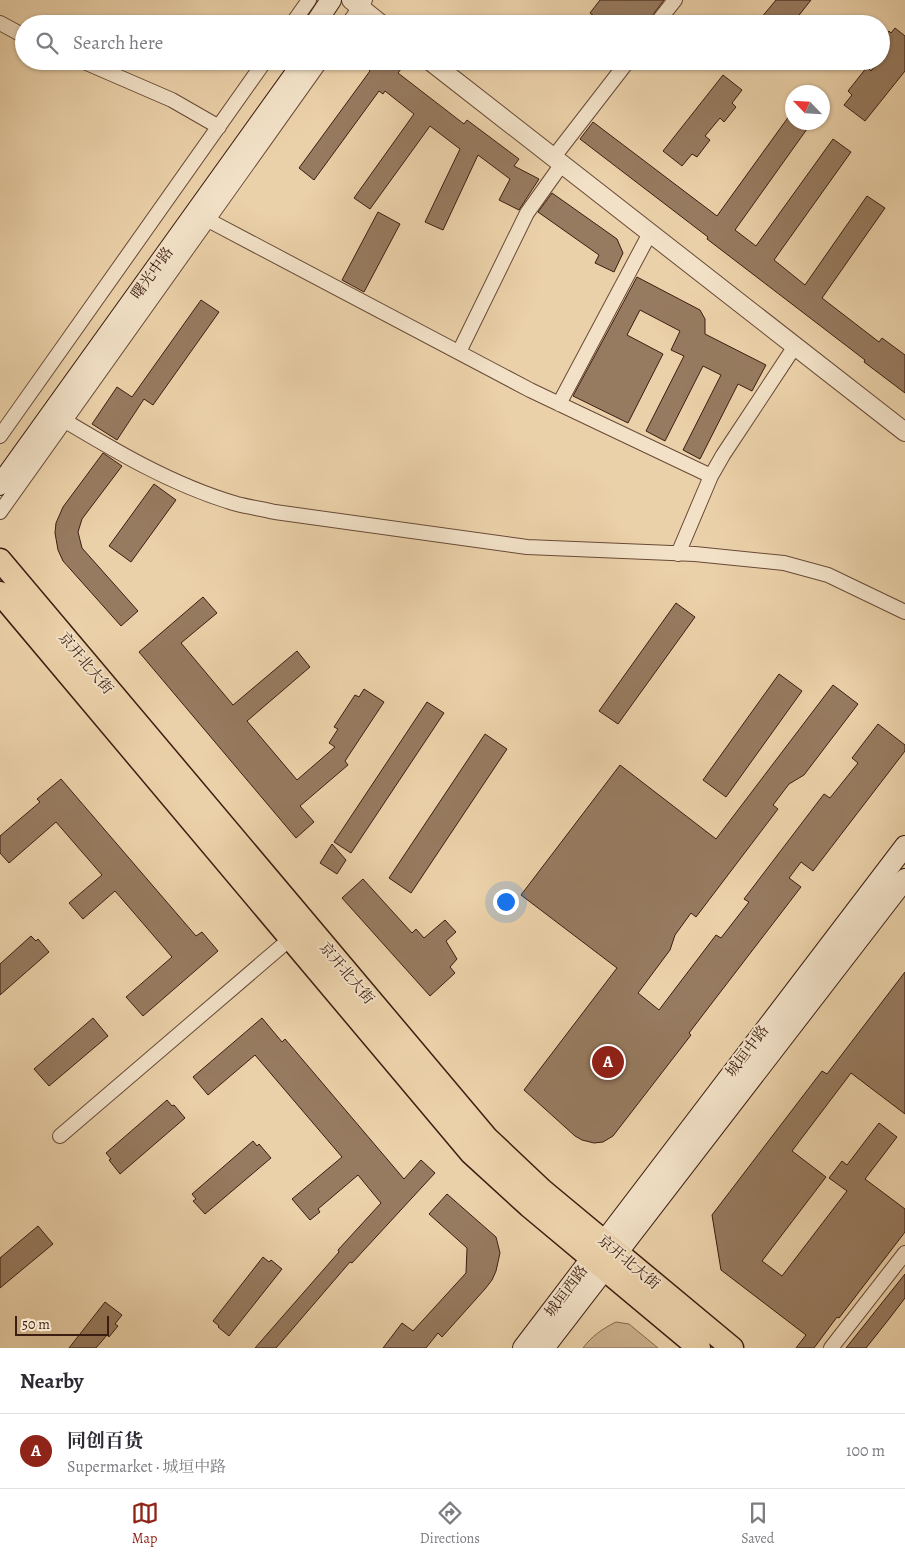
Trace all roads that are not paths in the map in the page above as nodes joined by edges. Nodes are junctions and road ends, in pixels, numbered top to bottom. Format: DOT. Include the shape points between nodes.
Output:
graph roads {
  1 [pos="309,0"];
  2 [pos="332,0"];
  3 [pos="675,0"];
  4 [pos="356,2"];
  5 [pos="298,15"];
  6 [pos="321,15"];
  7 [pos="341,15"];
  8 [pos="351,15"];
  9 [pos="371,15"];
  10 [pos="663,15"];
  11 [pos="0,23"];
  12 [pos="15,31"];
  13 [pos="103,70"];
  14 [pos="260,70"];
  15 [pos="282,70"];
  16 [pos="298,70"];
  17 [pos="315,70"];
  18 [pos="442,70"];
  19 [pos="622,70"];
  20 [pos="219,127"];
  21 [pos="558,161"];
  22 [pos="208,220"];
  23 [pos="650,233"];
  24 [pos="794,346"];
  25 [pos="459,352"];
  26 [pos="559,404"];
  27 [pos="58,417"];
  28 [pos="905,432"];
  29 [pos="0,436"];
  30 [pos="0,463"];
  31 [pos="711,476"];
  32 [pos="0,485"];
  33 [pos="0,512"];
  34 [pos="678,554"];
  35 [pos="0,560"];
  36 [pos="0,593"];
  37 [pos="905,612"];
  38 [pos="905,846"];
  39 [pos="905,879"];
  40 [pos="290,939"];
  41 [pos="60,1136"];
  42 [pos="905,1253"];
  43 [pos="604,1255"];
  44 [pos="523,1348"];
  45 [pos="544,1348"];
  46 [pos="699,1348"];
  47 [pos="732,1348"];
  48 [pos="831,1348"];
  1 -- 5 [label="street"];
  2 -- 6 [label="main road"];
  3 -- 10 [label="street"];
  4 -- 7 [label="main road"];
  4 -- 8 [label="street"];
  4 -- 9 [label="street"];
  11 -- 12 [label="street"];
  13 -- 20 [label="street" via="172,100"];
  14 -- 20 [label="street"];
  15 -- 30 [label="main road, 曙光中路"];
  16 -- 27 [label="main road, 曙光中路"];
  17 -- 22 [label="street"];
  18 -- 21 [label="street"];
  19 -- 21 [label="street"];
  20 -- 29 [label="street"];
  21 -- 23 [label="street"];
  21 -- 25 [label="street" via="527,213"];
  22 -- 25 [label="street"];
  22 -- 27 [label="street"];
  23 -- 24 [label="street"];
  23 -- 26 [label="street"];
  24 -- 28 [label="street"];
  24 -- 31 [label="street"];
  25 -- 26 [label="street"];
  26 -- 31 [label="street"];
  27 -- 32 [label="main road, 曙光中路"];
  27 -- 33 [label="street"];
  27 -- 34 [label="street" via="182,484 247,506 527,547"];
  31 -- 34 [label="street"];
  34 -- 37 [label="street" via="784,563 828,575"];
  35 -- 43 [label="main road, 京开北大街" via="465,1114"];
  36 -- 40 [label="main road, 京开北大街"];
  38 -- 43 [label="main road, 城垣中路"];
  39 -- 43 [label="main road, 城垣中路"];
  40 -- 41 [label="street"];
  40 -- 43 [label="main road, 京开北大街" via="471,1153 529,1206"];
  42 -- 48 [label="street"];
  43 -- 44 [label="main road, 城垣西路"];
  43 -- 45 [label="main road, 城垣西路"];
  43 -- 46 [label="main road, 京开北大街"];
  43 -- 47 [label="main road, 京开北大街"];
}
